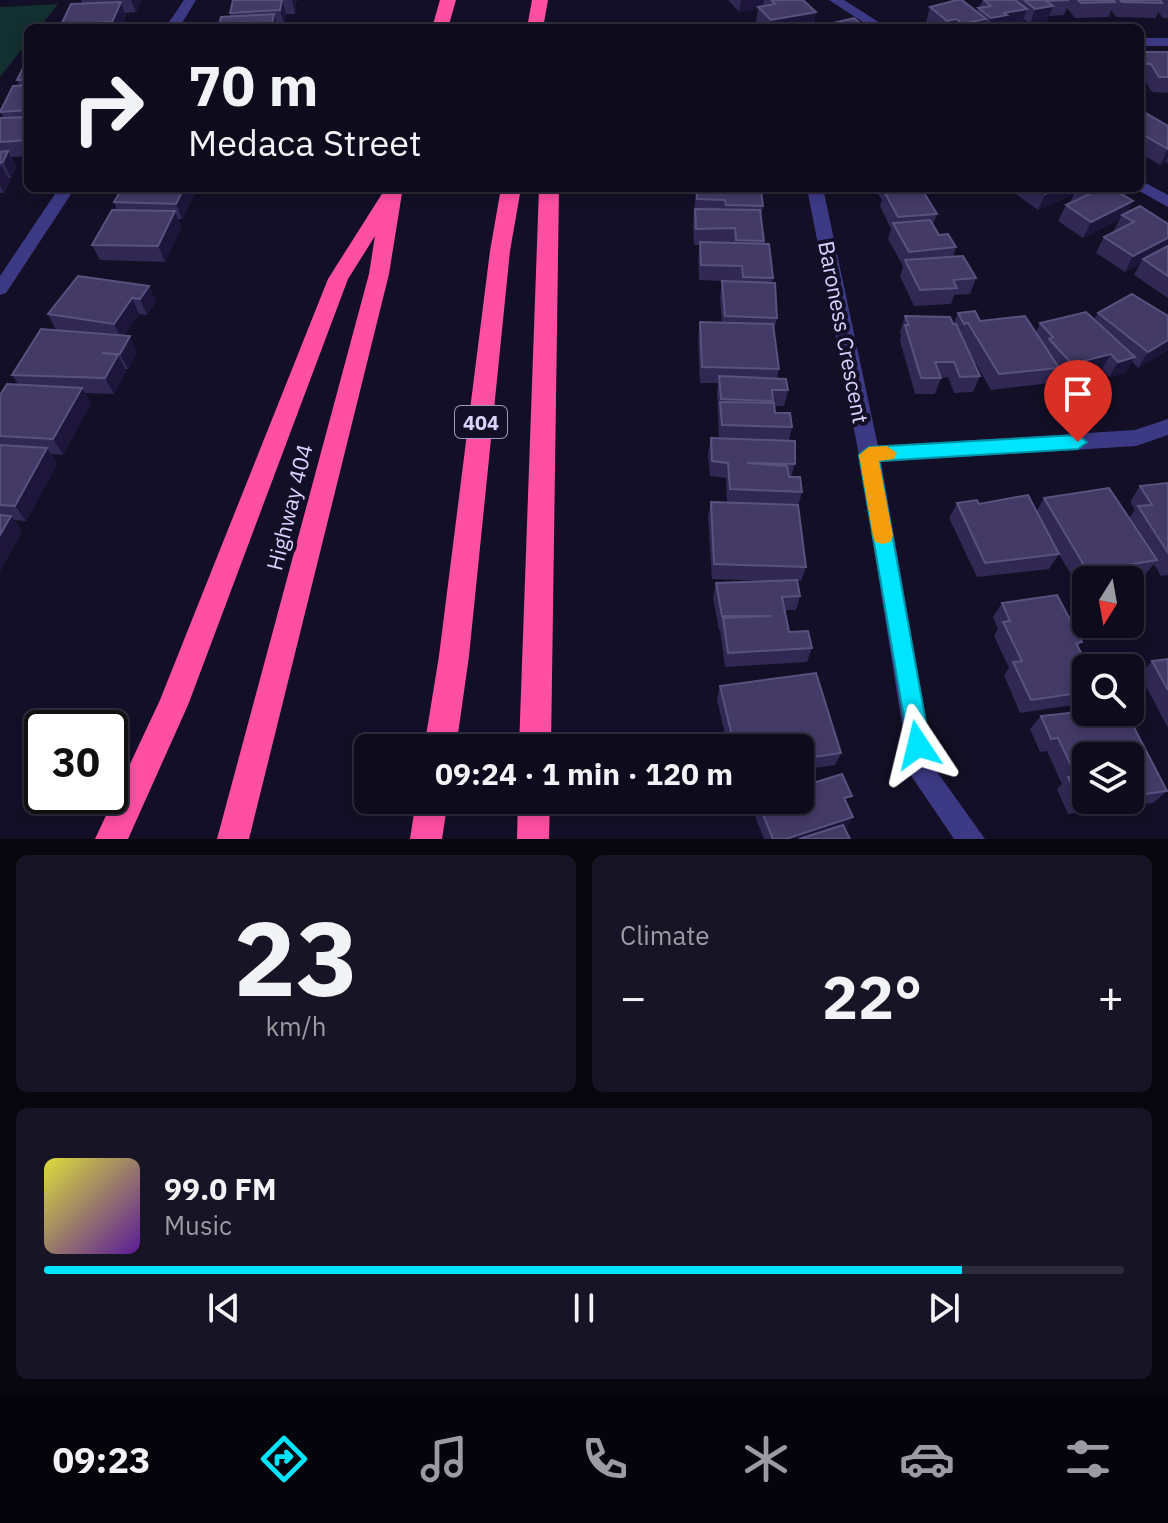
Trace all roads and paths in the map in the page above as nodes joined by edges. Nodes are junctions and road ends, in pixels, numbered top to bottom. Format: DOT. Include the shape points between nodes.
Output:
graph roads {
  1 [pos="190,0"];
  2 [pos="448,0"];
  3 [pos="540,0"];
  4 [pos="835,0"];
  5 [pos="175,24"];
  6 [pos="441,24"];
  7 [pos="536,24"];
  8 [pos="874,24"];
  9 [pos="1144,42"];
  10 [pos="1168,42"];
  11 [pos="1144,187"];
  12 [pos="64,192"];
  13 [pos="392,192"];
  14 [pos="393,192"];
  15 [pos="510,192"];
  16 [pos="549,192"];
  17 [pos="816,192"];
  18 [pos="1168,202"];
  19 [pos="22,256"];
  20 [pos="0,259"];
  21 [pos="0,289"];
  22 [pos="1168,427"];
  23 [pos="869,455"];
  24 [pos="442,734"];
  25 [pos="535,734"];
  26 [pos="430,814"];
  27 [pos="534,814"];
  28 [pos="111,839"];
  29 [pos="233,839"];
  30 [pos="426,839"];
  31 [pos="533,839"];
  32 [pos="971,839"];
  1 -- 5 [label="street"];
  2 -- 6 [label="highway"];
  3 -- 7 [label="highway"];
  4 -- 8 [label="street"];
  9 -- 10 [label="street"];
  11 -- 18 [label="street"];
  12 -- 19 [label="street"];
  13 -- 28 [label="highway" via="338,279 173,705"];
  14 -- 29 [label="highway, Highway 404" via="379,274"];
  15 -- 24 [label="highway, 404"];
  16 -- 25 [label="highway"];
  17 -- 23 [label="street, Baroness Crescent"];
  19 -- 20 [label="street"];
  19 -- 21 [label="street"];
  22 -- 23 [label="street" via="1136,438"];
  23 -- 32 [label="street, Baroness Crescent" via="923,774"];
  26 -- 30 [label="highway"];
  27 -- 31 [label="highway"];
}
